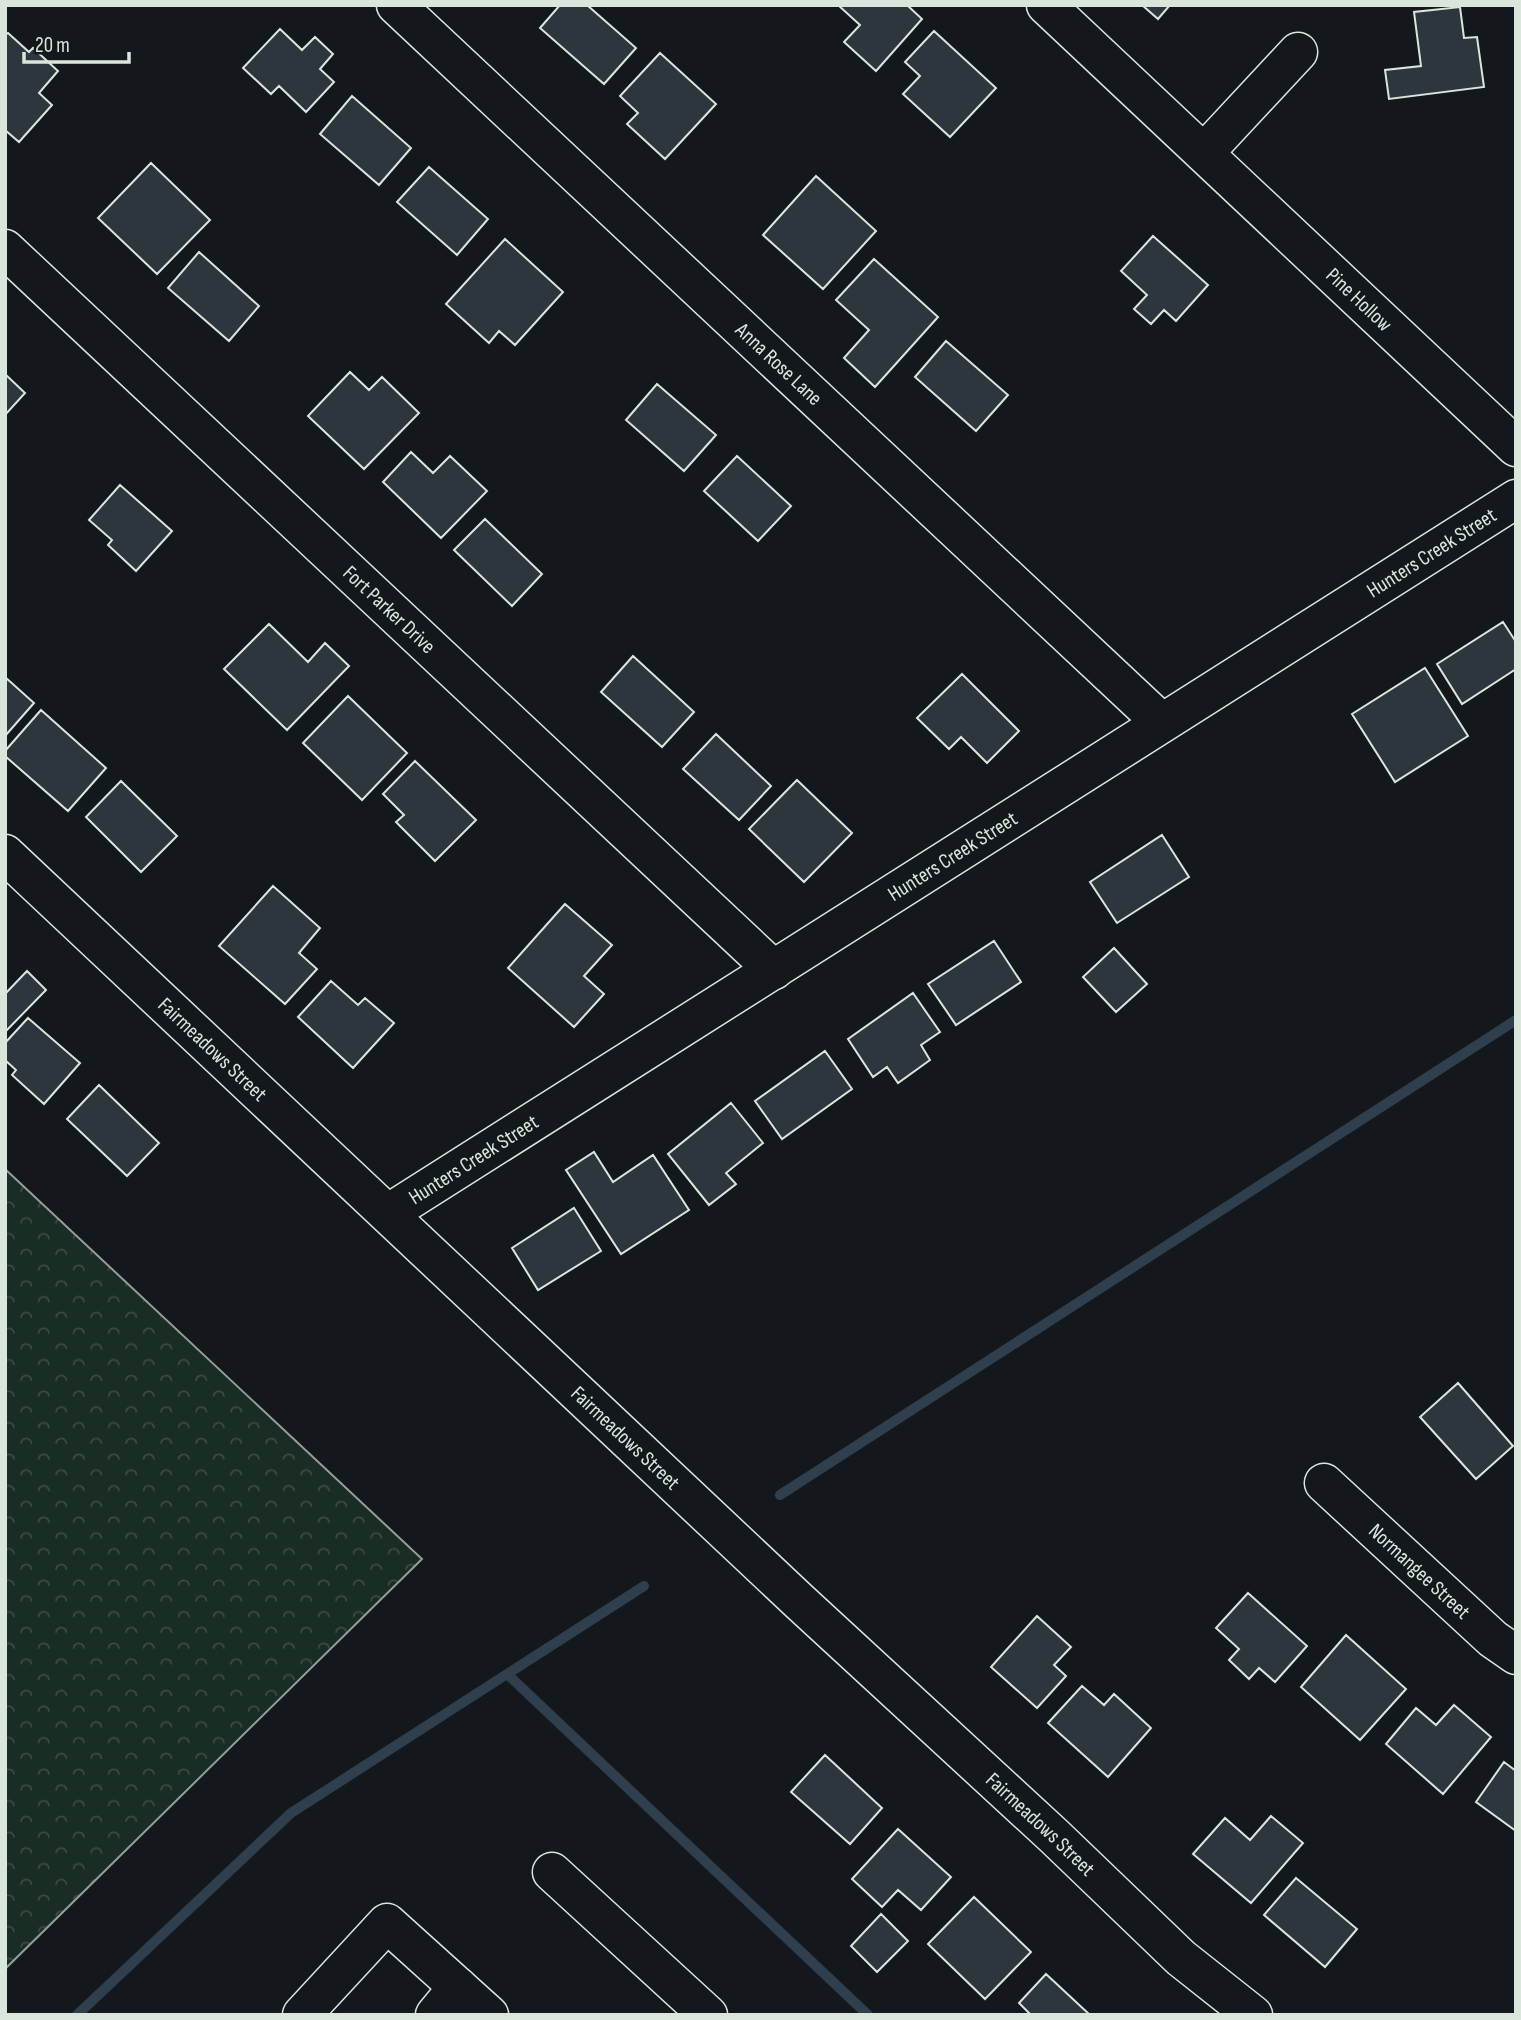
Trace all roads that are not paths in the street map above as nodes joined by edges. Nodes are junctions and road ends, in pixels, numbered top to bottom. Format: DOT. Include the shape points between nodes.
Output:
graph roads {
  1 [pos="396,5"];
  2 [pos="1046,5"];
  3 [pos="1298,52"];
  4 [pos="1204,153"];
  5 [pos="5,250"];
  6 [pos="1516,447"];
  7 [pos="1516,499"];
  8 [pos="1161,722"];
  9 [pos="5,854"];
  10 [pos="774,970"];
  11 [pos="388,1213"];
  12 [pos="1324,1483"];
  13 [pos="1516,1655"];
  14 [pos="552,1872"];
  15 [pos="447,2001"];
  16 [pos="302,2015"];
  17 [pos="489,2015"];
  18 [pos="708,2015"];
  19 [pos="1253,2015"];
  1 -- 8 [label="street, Anna Rose Lane"];
  2 -- 4 [label="street, Pine Hollow"];
  3 -- 4 [label="street"];
  4 -- 6 [label="street, Pine Hollow"];
  5 -- 10 [label="street, Fort Parker Drive"];
  7 -- 8 [label="street, Hunters Creek Street"];
  8 -- 10 [label="street, Hunters Creek Street"];
  9 -- 11 [label="street, Fairmeadows Street"];
  10 -- 11 [label="street, Hunters Creek Street"];
  11 -- 19 [label="street, Fairmeadows Street" via="1181,1958"];
  12 -- 13 [label="street, Normangee Street"];
  14 -- 18 [label="street"];
  15 -- 16 [label="street" via="387,1923"];
  15 -- 17 [label="street"];
}
